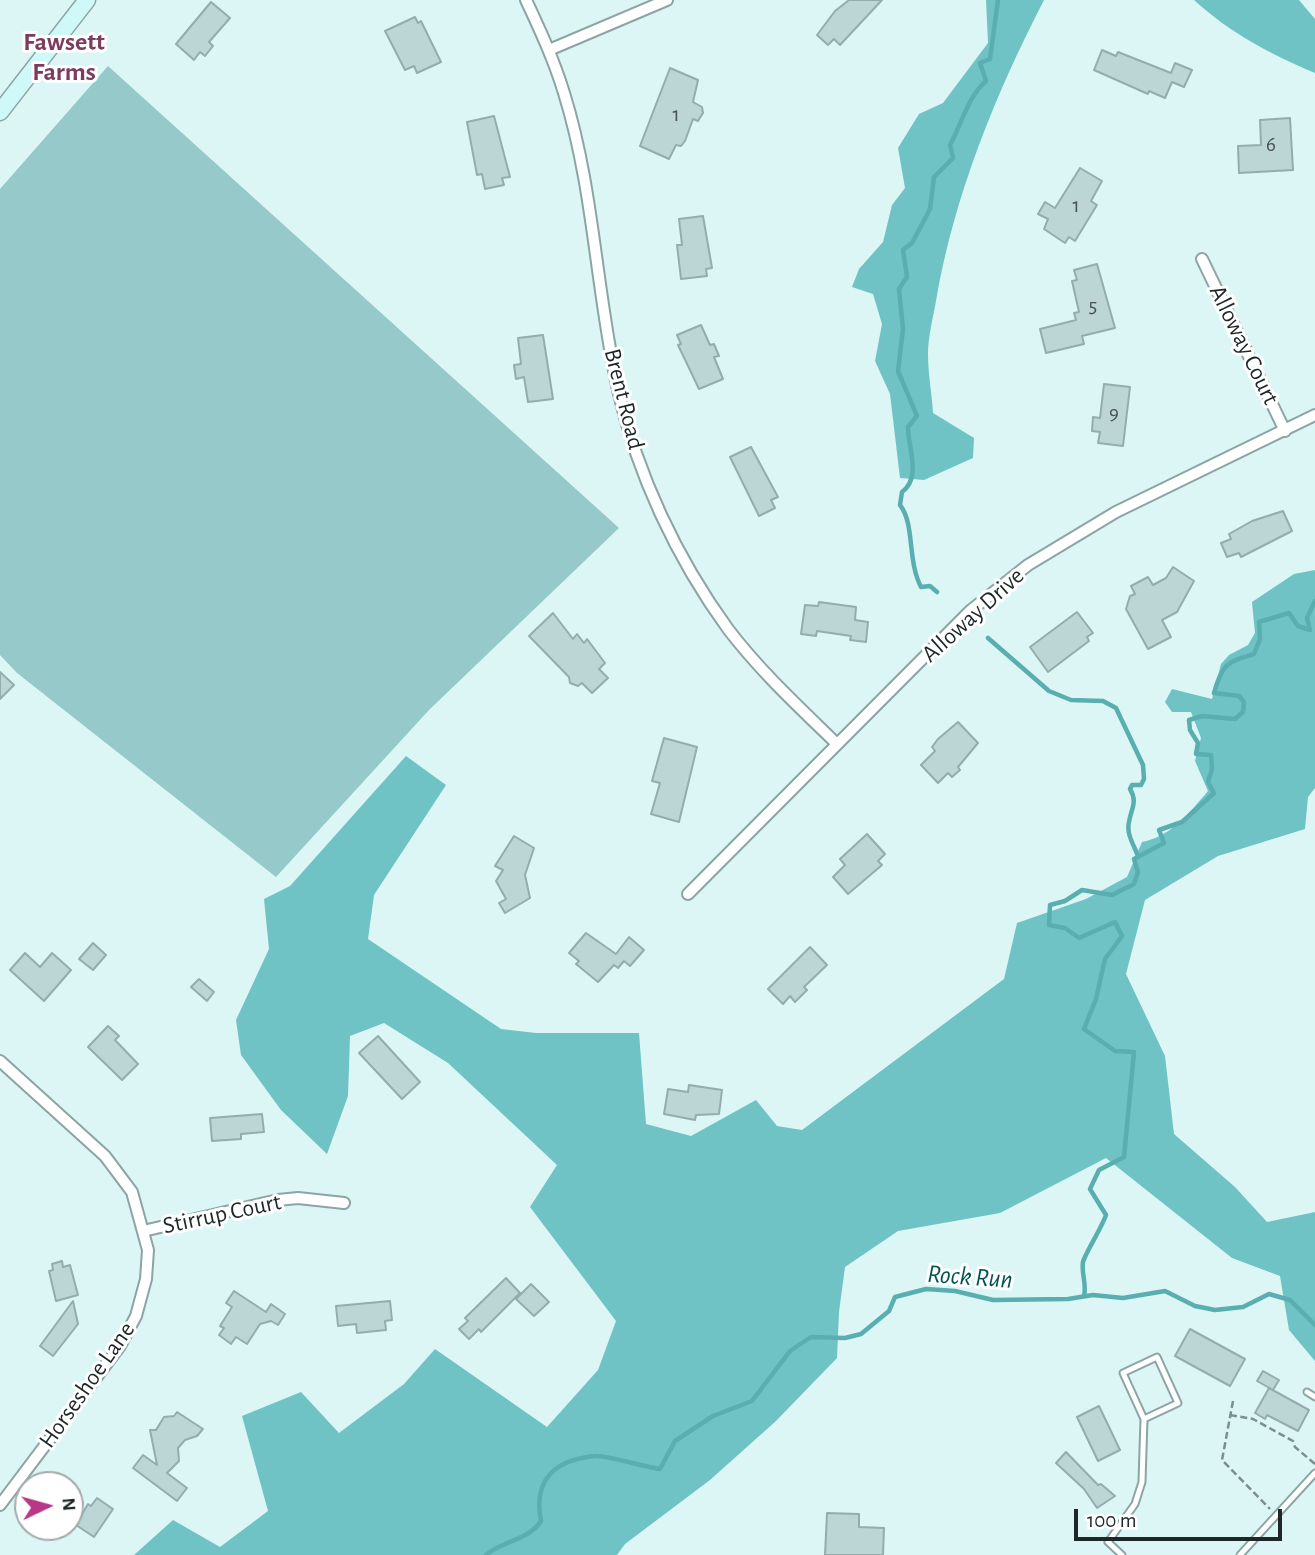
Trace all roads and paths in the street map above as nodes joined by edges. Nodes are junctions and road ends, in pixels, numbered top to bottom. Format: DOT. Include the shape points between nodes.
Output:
graph roads {
  1 [pos="87,0"];
  2 [pos="526,0"];
  3 [pos="667,0"];
  4 [pos="550,50"];
  5 [pos="0,112"];
  6 [pos="1202,259"];
  7 [pos="1315,415"];
  8 [pos="1285,431"];
  9 [pos="837,744"];
  10 [pos="688,894"];
  11 [pos="0,1061"];
  12 [pos="344,1203"];
  13 [pos="143,1231"];
  14 [pos="1307,1392"];
  15 [pos="1315,1397"];
  16 [pos="1233,1401"];
  17 [pos="1230,1415"];
  18 [pos="1144,1419"];
  19 [pos="1315,1464"];
  20 [pos="1315,1473"];
  21 [pos="0,1505"];
  22 [pos="1276,1515"];
  23 [pos="1122,1555"];
  24 [pos="1240,1555"];
  1 -- 5 [label="street"];
  2 -- 4 [label="street, Brent Road"];
  3 -- 4 [label="street"];
  4 -- 9 [label="street, Brent Road" via="577,146 618,390 655,501 684,559 728,628 776,685"];
  6 -- 8 [label="street, Alloway Court"];
  7 -- 8 [label="street, Alloway Drive"];
  8 -- 9 [label="street, Alloway Drive" via="1116,512 1028,565 971,611"];
  9 -- 10 [label="street, Alloway Drive"];
  11 -- 13 [label="street, Horseshoe Lane" via="106,1156 132,1192"];
  12 -- 13 [label="street, Stirrup Court" via="278,1200"];
  13 -- 21 [label="street, Horseshoe Lane" via="148,1250 146,1279 136,1316 120,1346"];
  14 -- 15 [label="lane"];
  16 -- 17 [label="path"];
  17 -- 19 [label="path" via="1253,1419 1293,1441"];
  17 -- 22 [label="path" via="1222,1460"];
  18 -- 18 [label="lane" via="1178,1403 1157,1357 1123,1373"];
  18 -- 23 [label="lane" via="1142,1482 1135,1504 1108,1542"];
  20 -- 22 [label="lane"];
  22 -- 24 [label="lane"];
}
